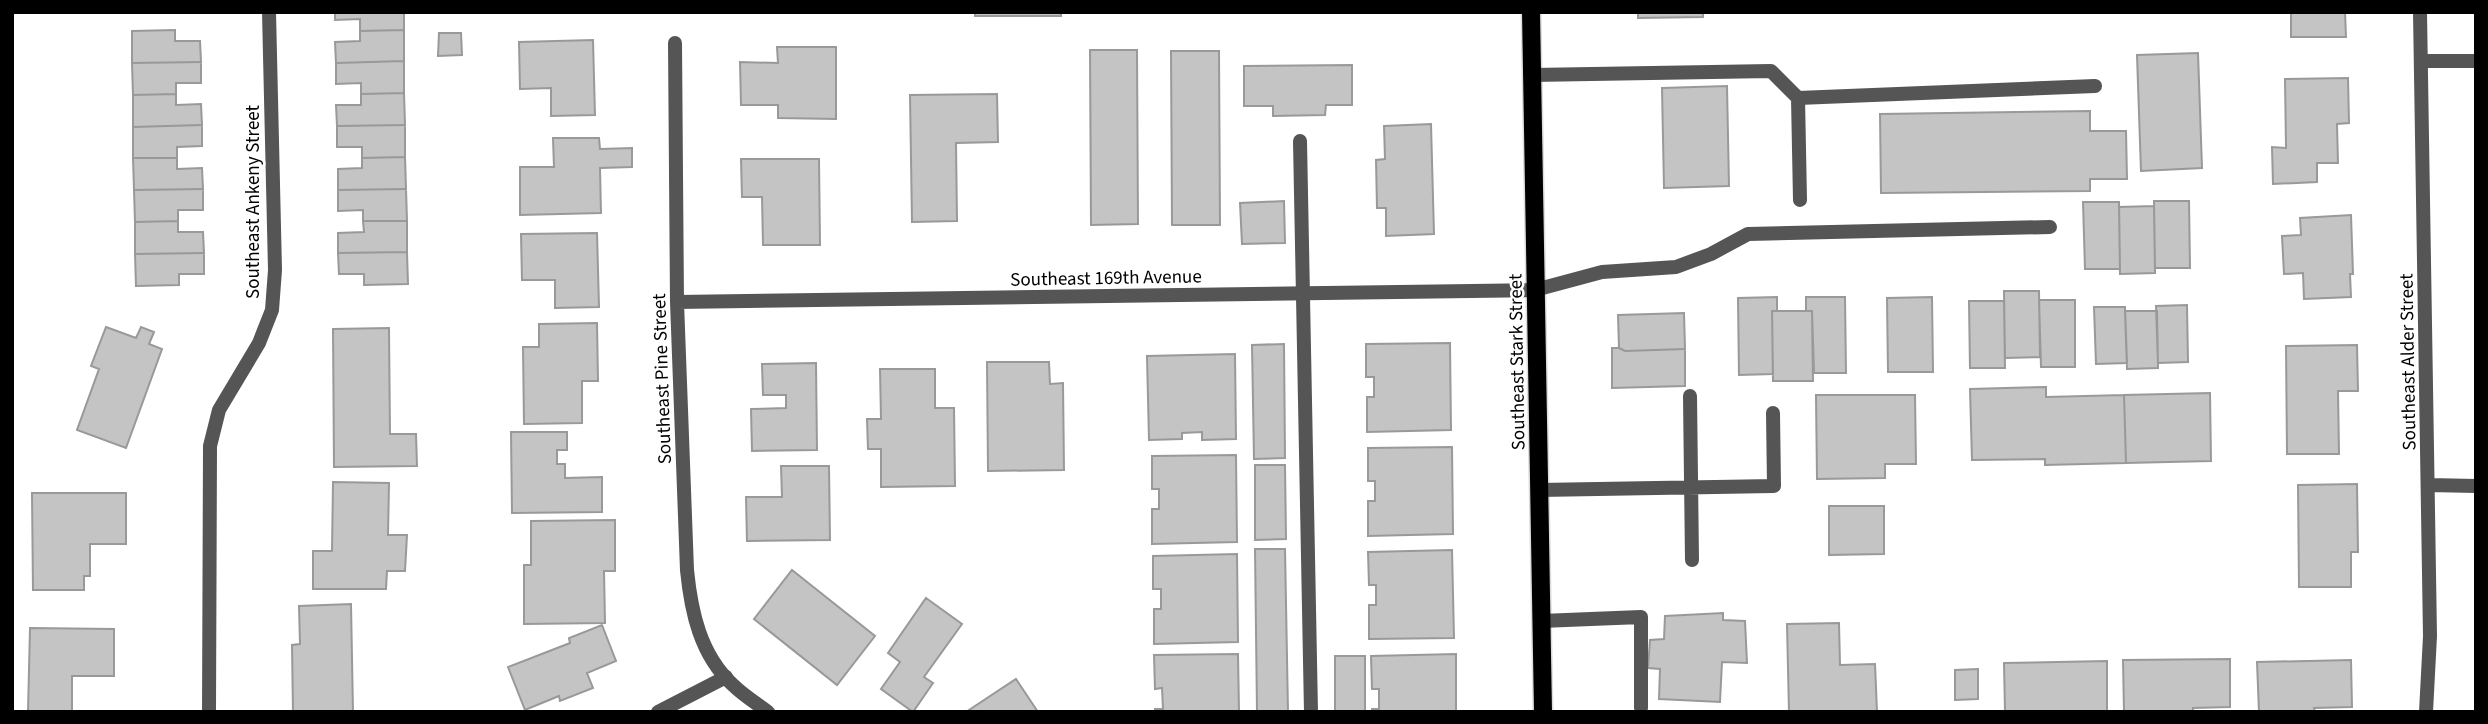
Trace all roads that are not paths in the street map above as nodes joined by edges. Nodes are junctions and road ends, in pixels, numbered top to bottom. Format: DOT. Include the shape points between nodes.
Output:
graph roads {
  1 [pos="269,12"];
  2 [pos="1531,12"];
  3 [pos="2420,12"];
  4 [pos="675,43"];
  5 [pos="2421,61"];
  6 [pos="2476,61"];
  7 [pos="1532,75"];
  8 [pos="2095,86"];
  9 [pos="1798,98"];
  10 [pos="1300,141"];
  11 [pos="1800,200"];
  12 [pos="2050,227"];
  13 [pos="1535,290"];
  14 [pos="1302,294"];
  15 [pos="677,302"];
  16 [pos="1690,396"];
  17 [pos="1773,413"];
  18 [pos="2429,485"];
  19 [pos="2476,486"];
  20 [pos="1691,488"];
  21 [pos="1539,490"];
  22 [pos="1692,560"];
  23 [pos="1541,621"];
  24 [pos="726,677"];
  25 [pos="1641,708"];
  26 [pos="209,712"];
  27 [pos="658,712"];
  28 [pos="768,712"];
  29 [pos="1311,712"];
  30 [pos="1544,712"];
  31 [pos="2426,712"];
  1 -- 26 [label="street, Southeast Ankeny Street" via="272,310 259,344 219,410 210,446"];
  2 -- 7 [label="main road, Southeast Stark Street"];
  3 -- 5 [label="street, Southeast Alder Street"];
  4 -- 15 [label="street, Southeast Pine Street"];
  5 -- 6 [label="street"];
  5 -- 18 [label="street, Southeast Alder Street"];
  7 -- 9 [label="street" via="1771,71"];
  7 -- 13 [label="main road, Southeast Stark Street"];
  8 -- 9 [label="street"];
  9 -- 11 [label="street"];
  10 -- 14 [label="street"];
  12 -- 13 [label="street, Southeast 169th Avenue" via="1748,234 1676,267 1602,272"];
  13 -- 14 [label="street, Southeast 169th Avenue"];
  13 -- 21 [label="main road, Southeast Stark Street"];
  14 -- 15 [label="street, Southeast 169th Avenue"];
  14 -- 29 [label="street"];
  15 -- 24 [label="street, Southeast Pine Street" via="691,610 705,649"];
  16 -- 20 [label="street"];
  17 -- 20 [label="street" via="1774,486"];
  18 -- 19 [label="street"];
  18 -- 31 [label="street, Southeast Alder Street"];
  20 -- 21 [label="street"];
  20 -- 22 [label="street"];
  21 -- 23 [label="main road, Southeast Stark Street"];
  23 -- 25 [label="street" via="1641,617"];
  23 -- 30 [label="main road, Southeast Stark Street"];
  24 -- 27 [label="street"];
  24 -- 28 [label="street, Southeast Pine Street"];
}
